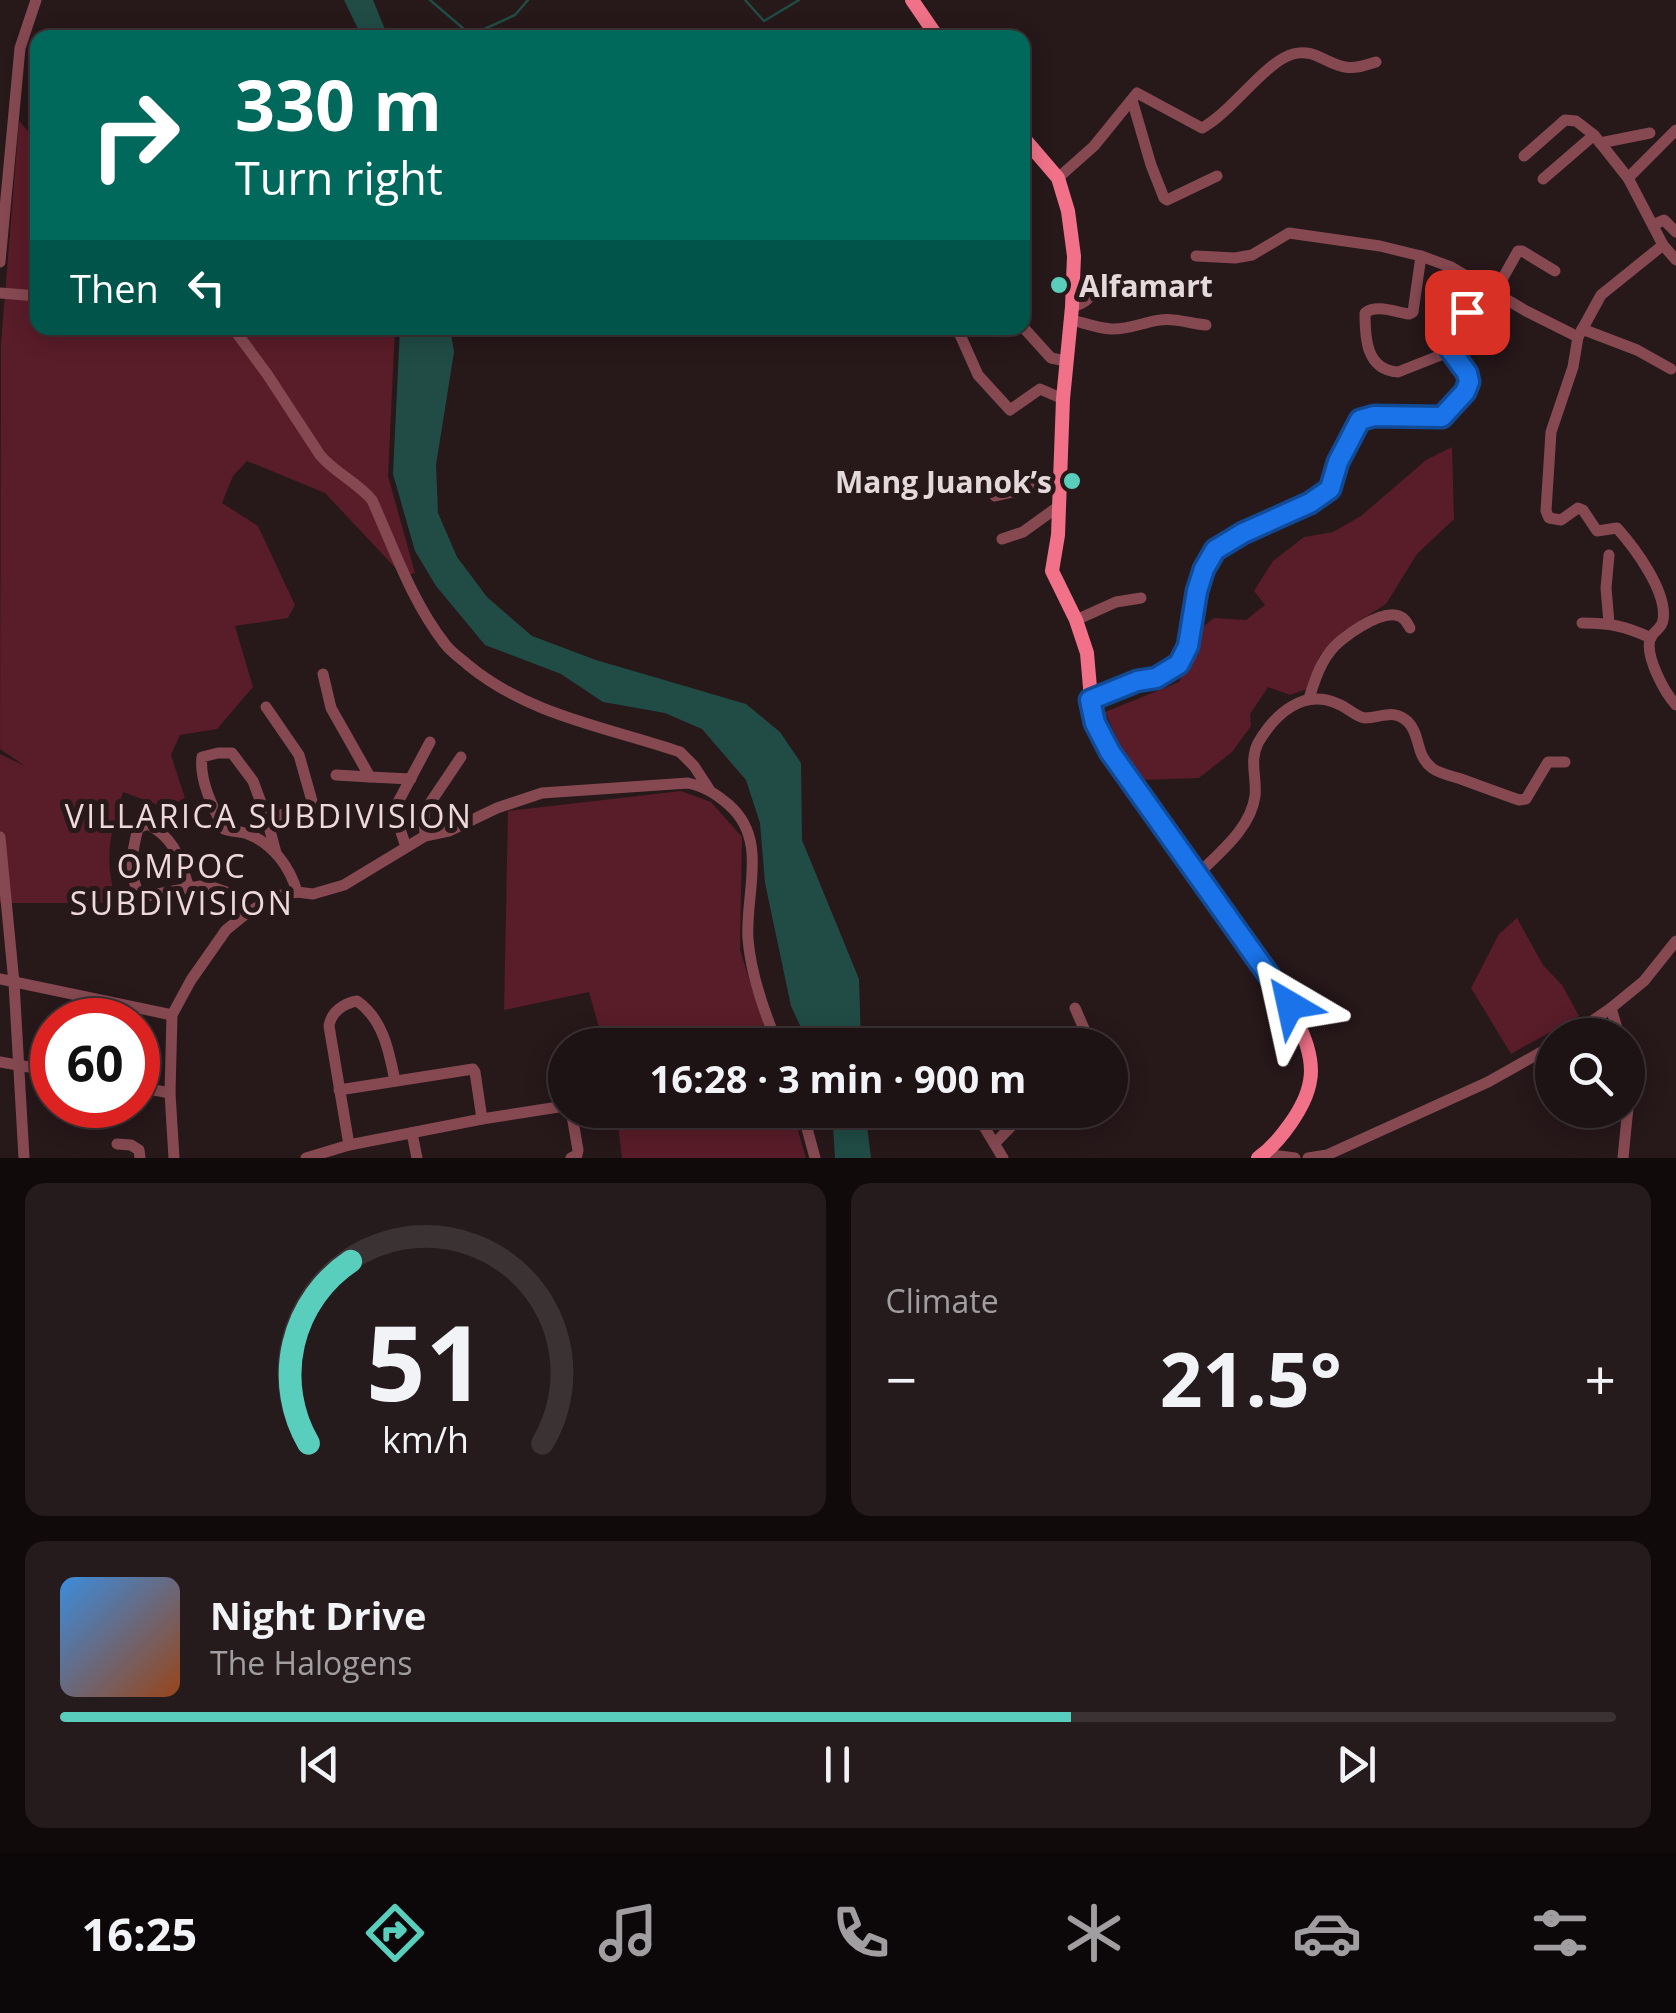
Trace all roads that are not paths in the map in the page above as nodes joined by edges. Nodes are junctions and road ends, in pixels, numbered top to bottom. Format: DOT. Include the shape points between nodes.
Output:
graph roads {
  1 [pos="36,0"];
  2 [pos="912,0"];
  3 [pos="933,30"];
  4 [pos="1376,62"];
  5 [pos="1134,96"];
  6 [pos="1676,130"];
  7 [pos="1650,133"];
  8 [pos="1597,139"];
  9 [pos="1030,145"];
  10 [pos="1524,156"];
  11 [pos="1217,176"];
  12 [pos="1058,178"];
  13 [pos="1628,178"];
  14 [pos="1543,179"];
  15 [pos="2,219"];
  16 [pos="1653,224"];
  17 [pos="1676,232"];
  18 [pos="1663,246"];
  19 [pos="1196,256"];
  20 [pos="1421,256"];
  21 [pos="1676,260"];
  22 [pos="0,262"];
  23 [pos="1556,270"];
  24 [pos="1100,280"];
  25 [pos="1490,289"];
  26 [pos="0,293"];
  27 [pos="30,295"];
  28 [pos="1072,314"];
  29 [pos="1206,325"];
  30 [pos="1580,333"];
  31 [pos="238,335"];
  32 [pos="960,335"];
  33 [pos="1030,335"];
  34 [pos="1451,351"];
  35 [pos="1066,361"];
  36 [pos="1671,369"];
  37 [pos="1064,399"];
  38 [pos="1060,481"];
  39 [pos="996,496"];
  40 [pos="1059,506"];
  41 [pos="1002,538"];
  42 [pos="1609,554"];
  43 [pos="1141,598"];
  44 [pos="1076,620"];
  45 [pos="1582,623"];
  46 [pos="1608,623"];
  47 [pos="1410,628"];
  48 [pos="1650,638"];
  49 [pos="323,674"];
  50 [pos="1309,698"];
  51 [pos="1090,700"];
  52 [pos="1676,706"];
  53 [pos="266,707"];
  54 [pos="430,742"];
  55 [pos="461,757"];
  56 [pos="1565,762"];
  57 [pos="336,775"];
  58 [pos="370,777"];
  59 [pos="411,779"];
  60 [pos="709,788"];
  61 [pos="267,819"];
  62 [pos="425,836"];
  63 [pos="0,837"];
  64 [pos="406,848"];
  65 [pos="276,854"];
  66 [pos="1197,874"];
  67 [pos="189,888"];
  68 [pos="296,892"];
  69 [pos="247,913"];
  70 [pos="1676,941"];
  71 [pos="0,980"];
  72 [pos="14,983"];
  73 [pos="1075,1008"];
  74 [pos="1611,1008"];
  75 [pos="172,1015"];
  76 [pos="1597,1018"];
  77 [pos="1614,1018"];
  78 [pos="771,1028"];
  79 [pos="1084,1028"];
  80 [pos="1535,1056"];
  81 [pos="0,1062"];
  82 [pos="20,1066"];
  83 [pos="30,1068"];
  84 [pos="395,1080"];
  85 [pos="160,1090"];
  86 [pos="339,1090"];
  87 [pos="170,1092"];
  88 [pos="548,1111"];
  89 [pos="482,1119"];
  90 [pos="573,1128"];
  91 [pos="807,1128"];
  92 [pos="985,1128"];
  93 [pos="1009,1128"];
  94 [pos="1626,1128"];
  95 [pos="412,1133"];
  96 [pos="994,1143"];
  97 [pos="117,1144"];
  98 [pos="349,1145"];
  99 [pos="1261,1156"];
  100 [pos="24,1158"];
  101 [pos="140,1158"];
  102 [pos="174,1158"];
  103 [pos="306,1158"];
  104 [pos="416,1158"];
  105 [pos="571,1158"];
  106 [pos="815,1158"];
  107 [pos="1004,1158"];
  108 [pos="1295,1158"];
  109 [pos="1308,1158"];
  110 [pos="1623,1158"];
  1 -- 15 [label="street" via="20,48"];
  2 -- 3 [label="main road"];
  4 -- 5 [label="street" via="1350,68 1309,53 1290,54 1202,128"];
  5 -- 11 [label="street" via="1164,198"];
  5 -- 12 [label="street"];
  6 -- 13 [label="street"];
  7 -- 8 [label="street"];
  8 -- 10 [label="street" via="1565,120"];
  8 -- 13 [label="street"];
  8 -- 14 [label="street"];
  9 -- 12 [label="main road"];
  12 -- 28 [label="main road" via="1074,256"];
  13 -- 16 [label="street"];
  15 -- 22 [label="street"];
  16 -- 17 [label="street" via="1664,220"];
  16 -- 18 [label="street"];
  18 -- 21 [label="street"];
  18 -- 30 [label="street" via="1601,295"];
  19 -- 20 [label="street" via="1252,255 1289,234"];
  20 -- 25 [label="street"];
  20 -- 34 [label="street" via="1413,312 1367,311 1367,348 1389,372"];
  23 -- 25 [label="street" via="1518,251"];
  24 -- 28 [label="street"];
  25 -- 30 [label="street"];
  25 -- 34 [label="street" via="1467,312"];
  26 -- 27 [label="street"];
  28 -- 29 [label="street" via="1110,329 1155,320"];
  28 -- 35 [label="main road"];
  30 -- 36 [label="street" via="1637,350"];
  30 -- 48 [label="street" via="1551,432 1546,511 1560,520 1583,510 1598,531 1617,528 1633,546 1663,608 1661,627"];
  31 -- 60 [label="street" via="320,455 372,500 420,606 447,648 507,692 566,719 680,752"];
  32 -- 37 [label="street" via="978,376 1010,410 1040,390"];
  33 -- 35 [label="street" via="1050,358"];
  34 -- 51 [label="street" via="1469,382 1447,413 1360,420 1330,489 1215,550 1179,664"];
  35 -- 37 [label="main road"];
  37 -- 38 [label="main road"];
  38 -- 39 [label="street"];
  38 -- 40 [label="main road"];
  40 -- 41 [label="street" via="1024,532"];
  40 -- 44 [label="main road" via="1052,571"];
  42 -- 46 [label="street"];
  43 -- 44 [label="street"];
  44 -- 51 [label="main road" via="1087,653"];
  45 -- 46 [label="street"];
  46 -- 48 [label="street"];
  47 -- 50 [label="street" via="1393,615 1348,635 1329,652"];
  48 -- 52 [label="street" via="1665,693"];
  49 -- 58 [label="street" via="331,708"];
  50 -- 56 [label="street" via="1363,718 1403,717 1434,770 1519,800 1548,762"];
  50 -- 66 [label="street" via="1292,704 1265,733 1252,760 1255,798 1247,820"];
  51 -- 66 [label="main road" via="1110,752"];
  53 -- 61 [label="street" via="300,755 312,800"];
  54 -- 59 [label="street"];
  55 -- 62 [label="street" via="424,812"];
  57 -- 58 [label="street"];
  58 -- 59 [label="street"];
  59 -- 64 [label="street" via="396,811"];
  60 -- 62 [label="street" via="688,782 542,792"];
  60 -- 78 [label="street" via="737,812 753,848 750,955"];
  61 -- 65 [label="street"];
  61 -- 65 [label="street" via="254,781 232,753 202,757 224,830 243,832"];
  62 -- 64 [label="street"];
  63 -- 72 [label="street"];
  64 -- 68 [label="street" via="344,885"];
  65 -- 68 [label="street"];
  66 -- 99 [label="main road" via="1290,1005 1306,1045 1310,1084 1292,1120"];
  67 -- 67 [label="street" via="138,895 131,860 138,828 148,824 170,840"];
  67 -- 69 [label="street" via="219,888"];
  68 -- 69 [label="street"];
  69 -- 75 [label="street" via="226,930"];
  70 -- 74 [label="street"];
  71 -- 72 [label="street"];
  72 -- 75 [label="street"];
  72 -- 82 [label="street"];
  73 -- 79 [label="street"];
  74 -- 76 [label="street"];
  74 -- 77 [label="street"];
  75 -- 87 [label="street"];
  80 -- 109 [label="street" via="1327,1156"];
  81 -- 82 [label="street"];
  82 -- 83 [label="street"];
  82 -- 100 [label="street"];
  84 -- 86 [label="street"];
  84 -- 86 [label="street" via="388,1044 357,1001 333,1014 330,1026"];
  84 -- 89 [label="street" via="473,1069"];
  85 -- 87 [label="street"];
  86 -- 98 [label="street"];
  87 -- 102 [label="street"];
  88 -- 89 [label="street"];
  89 -- 95 [label="street"];
  90 -- 105 [label="street" via="578,1150"];
  91 -- 106 [label="street"];
  92 -- 96 [label="street"];
  93 -- 96 [label="street"];
  94 -- 110 [label="street"];
  95 -- 98 [label="street"];
  95 -- 104 [label="street"];
  96 -- 107 [label="street"];
  97 -- 101 [label="street" via="136,1146"];
  98 -- 103 [label="street"];
  99 -- 108 [label="street"];
}
